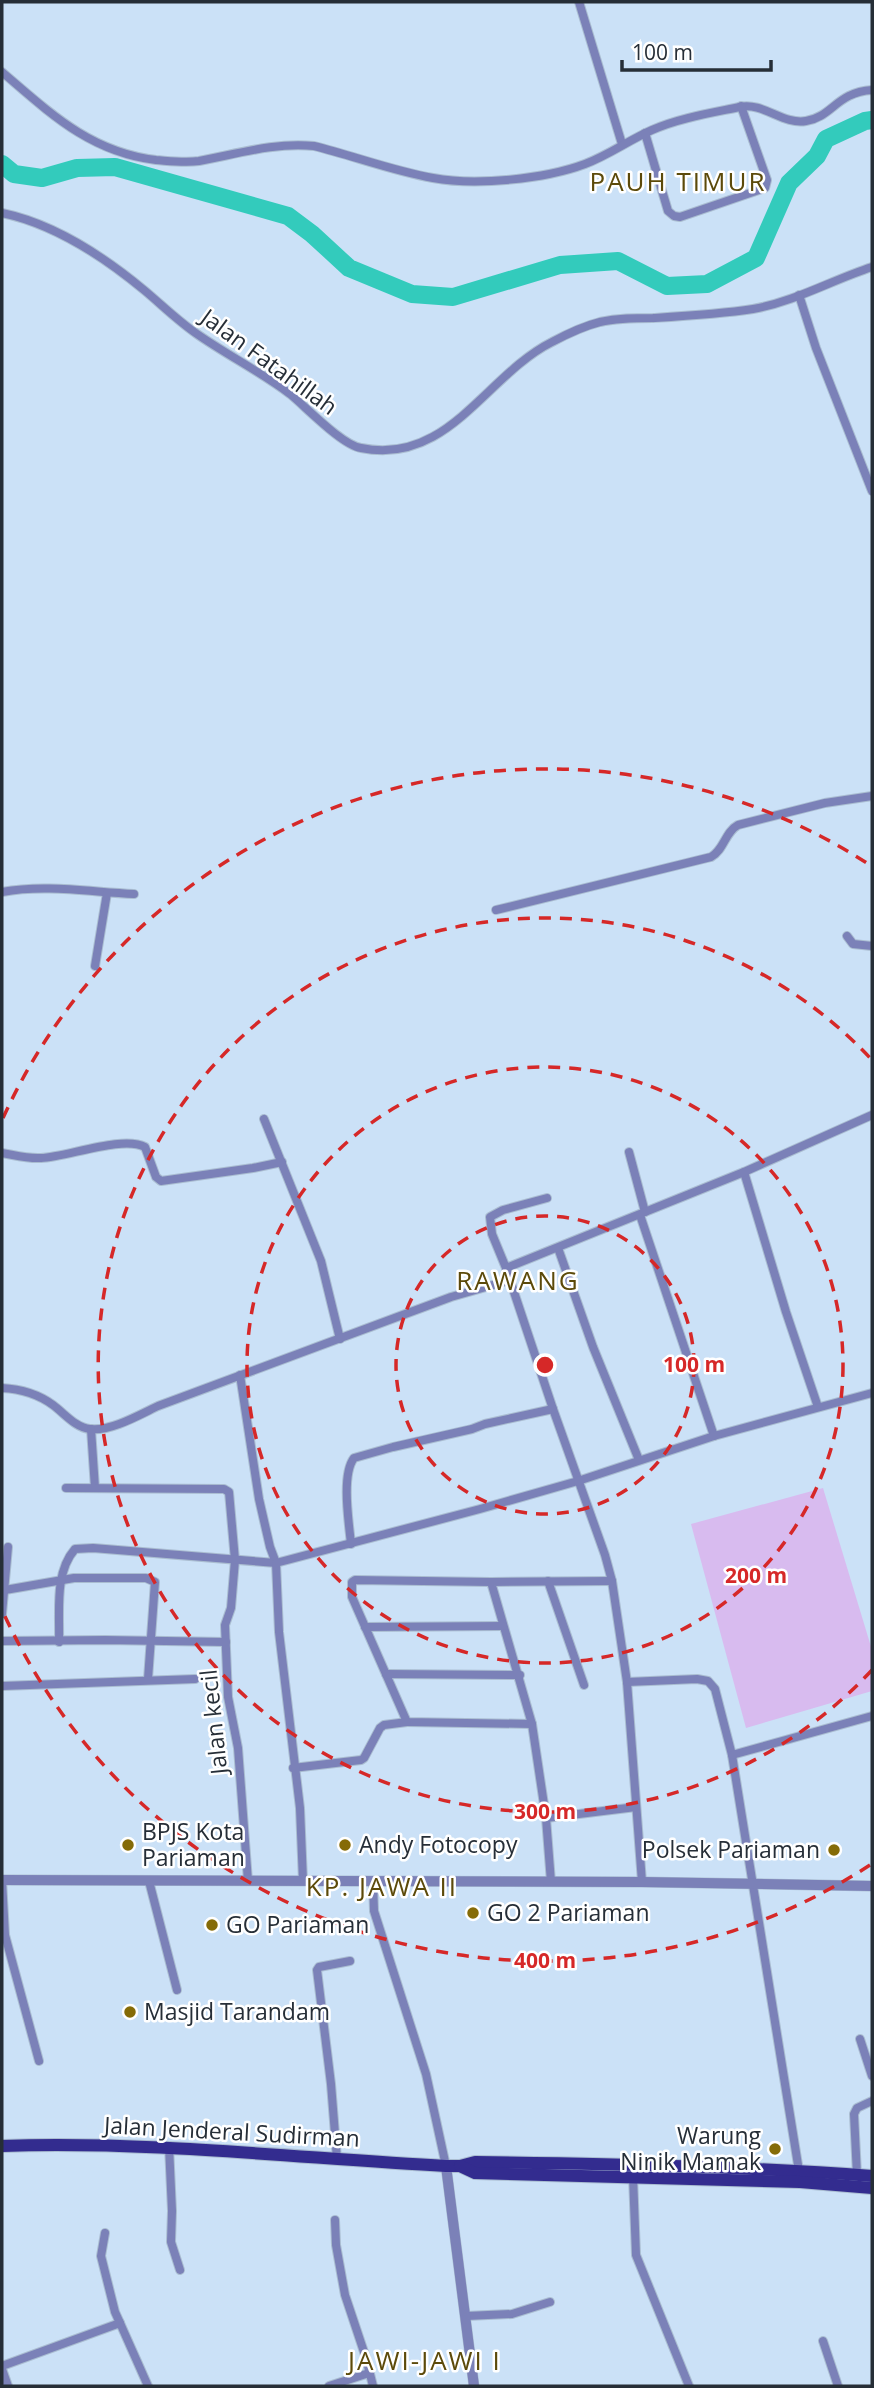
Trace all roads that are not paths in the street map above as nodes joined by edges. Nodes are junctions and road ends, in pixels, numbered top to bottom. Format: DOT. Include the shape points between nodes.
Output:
graph roads {
  1 [pos="579,2"];
  2 [pos="2,72"];
  3 [pos="872,90"];
  4 [pos="741,106"];
  5 [pos="645,133"];
  6 [pos="622,144"];
  7 [pos="2,213"];
  8 [pos="872,267"];
  9 [pos="799,295"];
  10 [pos="872,491"];
  11 [pos="872,796"];
  12 [pos="2,892"];
  13 [pos="107,892"];
  14 [pos="134,894"];
  15 [pos="496,909"];
  16 [pos="847,936"];
  17 [pos="872,946"];
  18 [pos="95,966"];
  19 [pos="872,1115"];
  20 [pos="264,1119"];
  21 [pos="629,1152"];
  22 [pos="2,1153"];
  23 [pos="282,1162"];
  24 [pos="744,1172"];
  25 [pos="547,1198"];
  26 [pos="643,1214"];
  27 [pos="558,1248"];
  28 [pos="506,1268"];
  29 [pos="510,1280"];
  30 [pos="340,1339"];
  31 [pos="240,1375"];
  32 [pos="2,1388"];
  33 [pos="872,1392"];
  34 [pos="818,1407"];
  35 [pos="553,1409"];
  36 [pos="91,1429"];
  37 [pos="714,1436"];
  38 [pos="639,1461"];
  39 [pos="578,1481"];
  40 [pos="66,1488"];
  41 [pos="94,1488"];
  42 [pos="351,1544"];
  43 [pos="8,1547"];
  44 [pos="235,1560"];
  45 [pos="276,1563"];
  46 [pos="4,1575"];
  47 [pos="60,1580"];
  48 [pos="548,1581"];
  49 [pos="611,1581"];
  50 [pos="491,1583"];
  51 [pos="5,1590"];
  52 [pos="2,1614"];
  53 [pos="503,1626"];
  54 [pos="365,1627"];
  55 [pos="152,1640"];
  56 [pos="2,1642"];
  57 [pos="59,1642"];
  58 [pos="226,1642"];
  59 [pos="386,1674"];
  60 [pos="520,1675"];
  61 [pos="148,1679"];
  62 [pos="195,1679"];
  63 [pos="627,1682"];
  64 [pos="584,1685"];
  65 [pos="2,1686"];
  66 [pos="872,1716"];
  67 [pos="407,1722"];
  68 [pos="532,1724"];
  69 [pos="732,1755"];
  70 [pos="293,1768"];
  71 [pos="636,1807"];
  72 [pos="546,1818"];
  73 [pos="2,1880"];
  74 [pos="149,1881"];
  75 [pos="248,1881"];
  76 [pos="303,1881"];
  77 [pos="373,1881"];
  78 [pos="551,1882"];
  79 [pos="642,1882"];
  80 [pos="752,1884"];
  81 [pos="872,1886"];
  82 [pos="350,1961"];
  83 [pos="177,1990"];
  84 [pos="860,2039"];
  85 [pos="39,2061"];
  86 [pos="870,2063"];
  87 [pos="872,2076"];
  88 [pos="872,2101"];
  89 [pos="2,2146"];
  90 [pos="169,2146"];
  91 [pos="337,2159"];
  92 [pos="446,2166"];
  93 [pos="634,2170"];
  94 [pos="799,2171"];
  95 [pos="857,2175"];
  96 [pos="872,2176"];
  97 [pos="872,2188"];
  98 [pos="335,2220"];
  99 [pos="105,2233"];
  100 [pos="180,2270"];
  101 [pos="550,2302"];
  102 [pos="466,2316"];
  103 [pos="120,2323"];
  104 [pos="823,2342"];
  105 [pos="2,2368"];
  106 [pos="369,2373"];
  107 [pos="8,2386"];
  108 [pos="148,2386"];
  109 [pos="329,2386"];
  110 [pos="373,2386"];
  111 [pos="474,2386"];
  112 [pos="689,2386"];
  113 [pos="838,2386"];
  1 -- 6 [label="street"];
  2 -- 6 [label="street" via="74,131 141,158 195,162 268,147 314,146 432,178 464,181 554,172 585,164"];
  3 -- 4 [label="street" via="850,94 807,121"];
  4 -- 5 [label="street"];
  4 -- 5 [label="street" via="767,180 765,188 680,216 668,211"];
  5 -- 6 [label="street"];
  7 -- 9 [label="street, Jalan Fatahillah" via="26,219 99,255 196,333 281,388 346,443 361,449 406,447 440,434 537,351 592,324 743,310"];
  8 -- 9 [label="street, Jalan Fatahillah"];
  9 -- 10 [label="street"];
  11 -- 15 [label="street" via="738,825 711,858"];
  12 -- 13 [label="street" via="33,888"];
  13 -- 14 [label="street"];
  13 -- 18 [label="street"];
  16 -- 17 [label="street" via="853,944"];
  19 -- 24 [label="street"];
  20 -- 23 [label="street"];
  21 -- 26 [label="street"];
  22 -- 23 [label="street" via="43,1158 138,1143 145,1147 161,1181"];
  23 -- 30 [label="street" via="325,1275"];
  24 -- 26 [label="street"];
  24 -- 34 [label="street"];
  25 -- 28 [label="street" via="490,1217"];
  26 -- 27 [label="street"];
  26 -- 37 [label="street"];
  27 -- 28 [label="street"];
  27 -- 38 [label="street"];
  28 -- 29 [label="street"];
  29 -- 30 [label="street"];
  29 -- 35 [label="street"];
  30 -- 31 [label="street"];
  31 -- 36 [label="street" via="121,1422"];
  31 -- 45 [label="street" via="258,1499"];
  32 -- 36 [label="street" via="33,1394"];
  33 -- 34 [label="street"];
  34 -- 37 [label="street"];
  35 -- 39 [label="street"];
  35 -- 42 [label="street" via="354,1458 348,1477"];
  36 -- 41 [label="street"];
  37 -- 38 [label="street"];
  38 -- 39 [label="street"];
  39 -- 42 [label="street"];
  39 -- 49 [label="street"];
  40 -- 41 [label="street"];
  41 -- 44 [label="street, Jalan kecil" via="227,1490"];
  42 -- 45 [label="street"];
  43 -- 46 [label="street"];
  44 -- 45 [label="street"];
  44 -- 47 [label="street" via="79,1548 71,1552"];
  44 -- 58 [label="street, Jalan kecil"];
  45 -- 70 [label="street"];
  46 -- 51 [label="street"];
  47 -- 51 [label="street"];
  47 -- 55 [label="street" via="99,1577 155,1582"];
  47 -- 57 [label="street"];
  48 -- 49 [label="street"];
  48 -- 50 [label="street"];
  48 -- 64 [label="street"];
  49 -- 63 [label="street"];
  50 -- 53 [label="street"];
  50 -- 54 [label="street" via="355,1580 352,1597"];
  51 -- 52 [label="street"];
  53 -- 54 [label="street"];
  53 -- 60 [label="street"];
  54 -- 59 [label="street"];
  55 -- 57 [label="street"];
  55 -- 58 [label="street"];
  55 -- 61 [label="street"];
  56 -- 57 [label="street"];
  58 -- 75 [label="street, Jalan kecil"];
  59 -- 60 [label="street"];
  59 -- 67 [label="street"];
  60 -- 68 [label="street"];
  61 -- 62 [label="street"];
  61 -- 65 [label="street"];
  63 -- 69 [label="street" via="708,1681 717,1695"];
  63 -- 71 [label="street"];
  66 -- 69 [label="street"];
  67 -- 68 [label="street"];
  67 -- 70 [label="street" via="380,1728 364,1758"];
  68 -- 72 [label="street"];
  69 -- 80 [label="street"];
  70 -- 76 [label="street"];
  71 -- 72 [label="street"];
  71 -- 79 [label="street"];
  72 -- 78 [label="street"];
  73 -- 74 [label="street"];
  73 -- 85 [label="street" via="5,1935"];
  74 -- 75 [label="street"];
  74 -- 83 [label="street"];
  75 -- 76 [label="street"];
  76 -- 77 [label="street"];
  77 -- 78 [label="street"];
  77 -- 92 [label="street" via="374,1911 426,2074"];
  78 -- 79 [label="street"];
  79 -- 80 [label="street"];
  80 -- 81 [label="street"];
  80 -- 94 [label="street"];
  82 -- 91 [label="street" via="317,1970"];
  84 -- 86 [label="street"];
  86 -- 87 [label="street"];
  88 -- 95 [label="street" via="854,2114"];
  89 -- 90 [label="main road, Jalan Jenderal Sudirman"];
  90 -- 91 [label="main road, Jalan Jenderal Sudirman"];
  90 -- 100 [label="street" via="172,2242"];
  91 -- 92 [label="main road, Jalan Jenderal Sudirman"];
  92 -- 93 [label="main road, Jalan Jenderal Sudirman" via="475,2173"];
  92 -- 102 [label="street"];
  93 -- 94 [label="main road, Jalan Jenderal Sudirman"];
  93 -- 97 [label="main road, Jalan Jenderal Sudirman"];
  93 -- 112 [label="street" via="636,2255"];
  94 -- 95 [label="main road, Jalan Jenderal Sudirman"];
  95 -- 96 [label="main road, Jalan Jenderal Sudirman"];
  98 -- 106 [label="street" via="340,2274"];
  99 -- 103 [label="street" via="101,2256"];
  101 -- 102 [label="street" via="512,2314"];
  102 -- 111 [label="street"];
  103 -- 105 [label="street"];
  103 -- 108 [label="street"];
  104 -- 113 [label="street"];
  105 -- 107 [label="street"];
  106 -- 109 [label="street"];
  106 -- 110 [label="street"];
}
